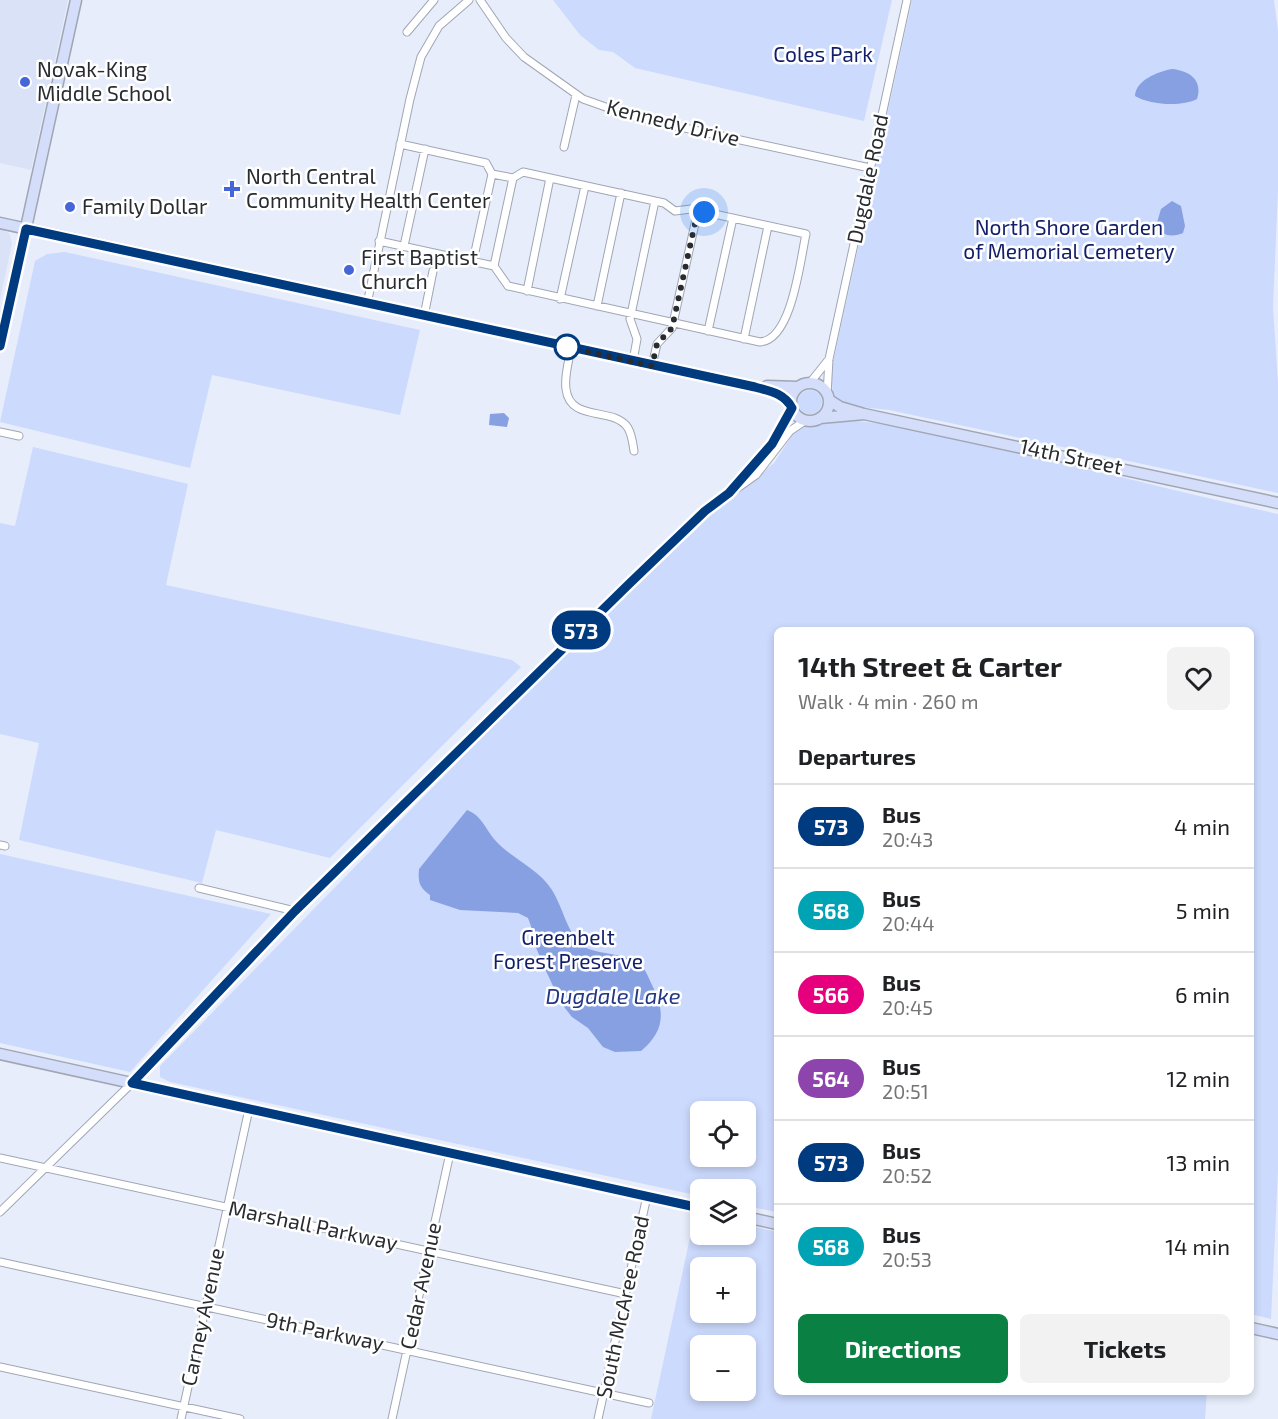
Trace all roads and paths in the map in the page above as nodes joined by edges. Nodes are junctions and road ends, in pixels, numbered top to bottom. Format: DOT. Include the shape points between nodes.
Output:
graph roads {
  1 [pos="76,0"];
  2 [pos="469,0"];
  3 [pos="480,0"];
  4 [pos="907,0"];
  5 [pos="429,2"];
  6 [pos="407,32"];
  7 [pos="576,95"];
  8 [pos="400,144"];
  9 [pos="564,147"];
  10 [pos="425,149"];
  11 [pos="870,168"];
  12 [pos="492,174"];
  13 [pos="513,178"];
  14 [pos="550,178"];
  15 [pos="585,186"];
  16 [pos="621,193"];
  17 [pos="655,201"];
  18 [pos="698,210"];
  19 [pos="733,218"];
  20 [pos="0,223"];
  21 [pos="768,226"];
  22 [pos="26,229"];
  23 [pos="379,241"];
  24 [pos="404,246"];
  25 [pos="472,261"];
  26 [pos="494,266"];
  27 [pos="433,271"];
  28 [pos="527,291"];
  29 [pos="560,298"];
  30 [pos="367,304"];
  31 [pos="597,306"];
  32 [pos="631,314"];
  33 [pos="424,316"];
  34 [pos="674,323"];
  35 [pos="708,331"];
  36 [pos="744,339"];
  37 [pos="0,346"];
  38 [pos="571,348"];
  39 [pos="829,359"];
  40 [pos="633,361"];
  41 [pos="652,366"];
  42 [pos="804,386"];
  43 [pos="755,387"];
  44 [pos="828,397"];
  45 [pos="791,406"];
  46 [pos="864,414"];
  47 [pos="820,418"];
  48 [pos="806,420"];
  49 [pos="0,432"];
  50 [pos="20,436"];
  51 [pos="634,451"];
  52 [pos="729,493"];
  53 [pos="1278,503"];
  54 [pos="199,888"];
  55 [pos="295,911"];
  56 [pos="0,1054"];
  57 [pos="132,1083"];
  58 [pos="249,1109"];
  59 [pos="450,1153"];
  60 [pos="0,1158"];
  61 [pos="46,1168"];
  62 [pos="647,1196"];
  63 [pos="690,1206"];
  64 [pos="227,1207"];
  65 [pos="0,1212"];
  66 [pos="756,1219"];
  67 [pos="774,1223"];
  68 [pos="428,1251"];
  69 [pos="0,1262"];
  70 [pos="626,1294"];
  71 [pos="206,1307"];
  72 [pos="1254,1329"];
  73 [pos="1278,1334"];
  74 [pos="407,1350"];
  75 [pos="0,1367"];
  76 [pos="604,1393"];
  77 [pos="649,1403"];
  78 [pos="184,1407"];
  79 [pos="181,1419"];
  80 [pos="240,1419"];
  81 [pos="392,1419"];
  82 [pos="598,1419"];
  1 -- 22 [label="street"];
  2 -- 8 [label="street" via="439,27 421,57"];
  3 -- 7 [label="street, Kennedy Drive" via="524,57"];
  4 -- 11 [label="street, Dugdale Road"];
  5 -- 6 [label="street"];
  7 -- 9 [label="street"];
  7 -- 11 [label="street, Kennedy Drive" via="634,117"];
  8 -- 10 [label="street"];
  8 -- 23 [label="street"];
  10 -- 12 [label="street" via="486,163"];
  10 -- 24 [label="street"];
  11 -- 39 [label="street, Dugdale Road"];
  12 -- 13 [label="street"];
  12 -- 25 [label="street"];
  13 -- 14 [label="street" via="523,172"];
  13 -- 26 [label="street"];
  14 -- 15 [label="street"];
  14 -- 28 [label="street"];
  15 -- 16 [label="street"];
  15 -- 29 [label="street"];
  16 -- 17 [label="street"];
  16 -- 31 [label="street"];
  17 -- 18 [label="street" via="675,211"];
  17 -- 32 [label="street"];
  18 -- 19 [label="street"];
  18 -- 34 [label="street"];
  19 -- 21 [label="street"];
  19 -- 35 [label="street"];
  20 -- 22 [label="street"];
  21 -- 36 [label="street"];
  21 -- 36 [label="street" via="806,234 782,329 766,342"];
  22 -- 30 [label="street"];
  22 -- 37 [label="street"];
  23 -- 24 [label="street"];
  23 -- 30 [label="street"];
  24 -- 25 [label="street"];
  25 -- 26 [label="street"];
  26 -- 28 [label="street" via="508,286"];
  27 -- 33 [label="street"];
  28 -- 29 [label="street"];
  29 -- 31 [label="street"];
  30 -- 33 [label="street"];
  31 -- 32 [label="street"];
  32 -- 34 [label="street"];
  32 -- 40 [label="street" via="630,323 637,339"];
  33 -- 38 [label="street"];
  34 -- 35 [label="street"];
  34 -- 41 [label="street" via="657,344"];
  35 -- 36 [label="street"];
  38 -- 40 [label="street"];
  38 -- 51 [label="street" via="566,378 568,398 578,409 622,422 631,434"];
  39 -- 42 [label="street"];
  39 -- 44 [label="street, Dugdale Road"];
  40 -- 41 [label="street"];
  41 -- 43 [label="street"];
  42 -- 43 [label="street"];
  42 -- 44 [label="street" via="820,387"];
  42 -- 45 [label="street" via="792,396"];
  43 -- 45 [label="street" via="781,395"];
  44 -- 46 [label="street, 14th Street" via="840,406"];
  44 -- 47 [label="street" via="827,410"];
  45 -- 48 [label="street"];
  45 -- 52 [label="street" via="772,444"];
  46 -- 47 [label="street, 14th Street"];
  46 -- 53 [label="street, 14th Street"];
  47 -- 48 [label="street"];
  48 -- 52 [label="street" via="794,427 756,475"];
  49 -- 50 [label="street"];
  52 -- 55 [label="street" via="629,584"];
  54 -- 55 [label="street"];
  55 -- 57 [label="street"];
  56 -- 57 [label="street"];
  57 -- 58 [label="street"];
  57 -- 61 [label="street"];
  58 -- 59 [label="street"];
  58 -- 64 [label="street, Carney Avenue"];
  59 -- 62 [label="street"];
  59 -- 68 [label="street, Cedar Avenue"];
  60 -- 61 [label="street, Marshall Parkway"];
  61 -- 64 [label="street, Marshall Parkway"];
  61 -- 65 [label="street"];
  62 -- 63 [label="street"];
  62 -- 70 [label="street, South McAree Road"];
  64 -- 68 [label="street, Marshall Parkway"];
  64 -- 71 [label="street, Carney Avenue"];
  66 -- 67 [label="street"];
  68 -- 70 [label="street, Marshall Parkway"];
  68 -- 74 [label="street, Cedar Avenue"];
  69 -- 71 [label="street, 9th Parkway"];
  70 -- 76 [label="street, South McAree Road"];
  71 -- 74 [label="street, 9th Parkway"];
  71 -- 78 [label="street, Carney Avenue"];
  72 -- 73 [label="street"];
  74 -- 76 [label="street, 9th Parkway"];
  74 -- 81 [label="street, Cedar Avenue"];
  75 -- 78 [label="street"];
  76 -- 77 [label="street, 9th Parkway"];
  76 -- 82 [label="street, South McAree Road"];
  78 -- 79 [label="street, Carney Avenue"];
  78 -- 80 [label="street"];
}
